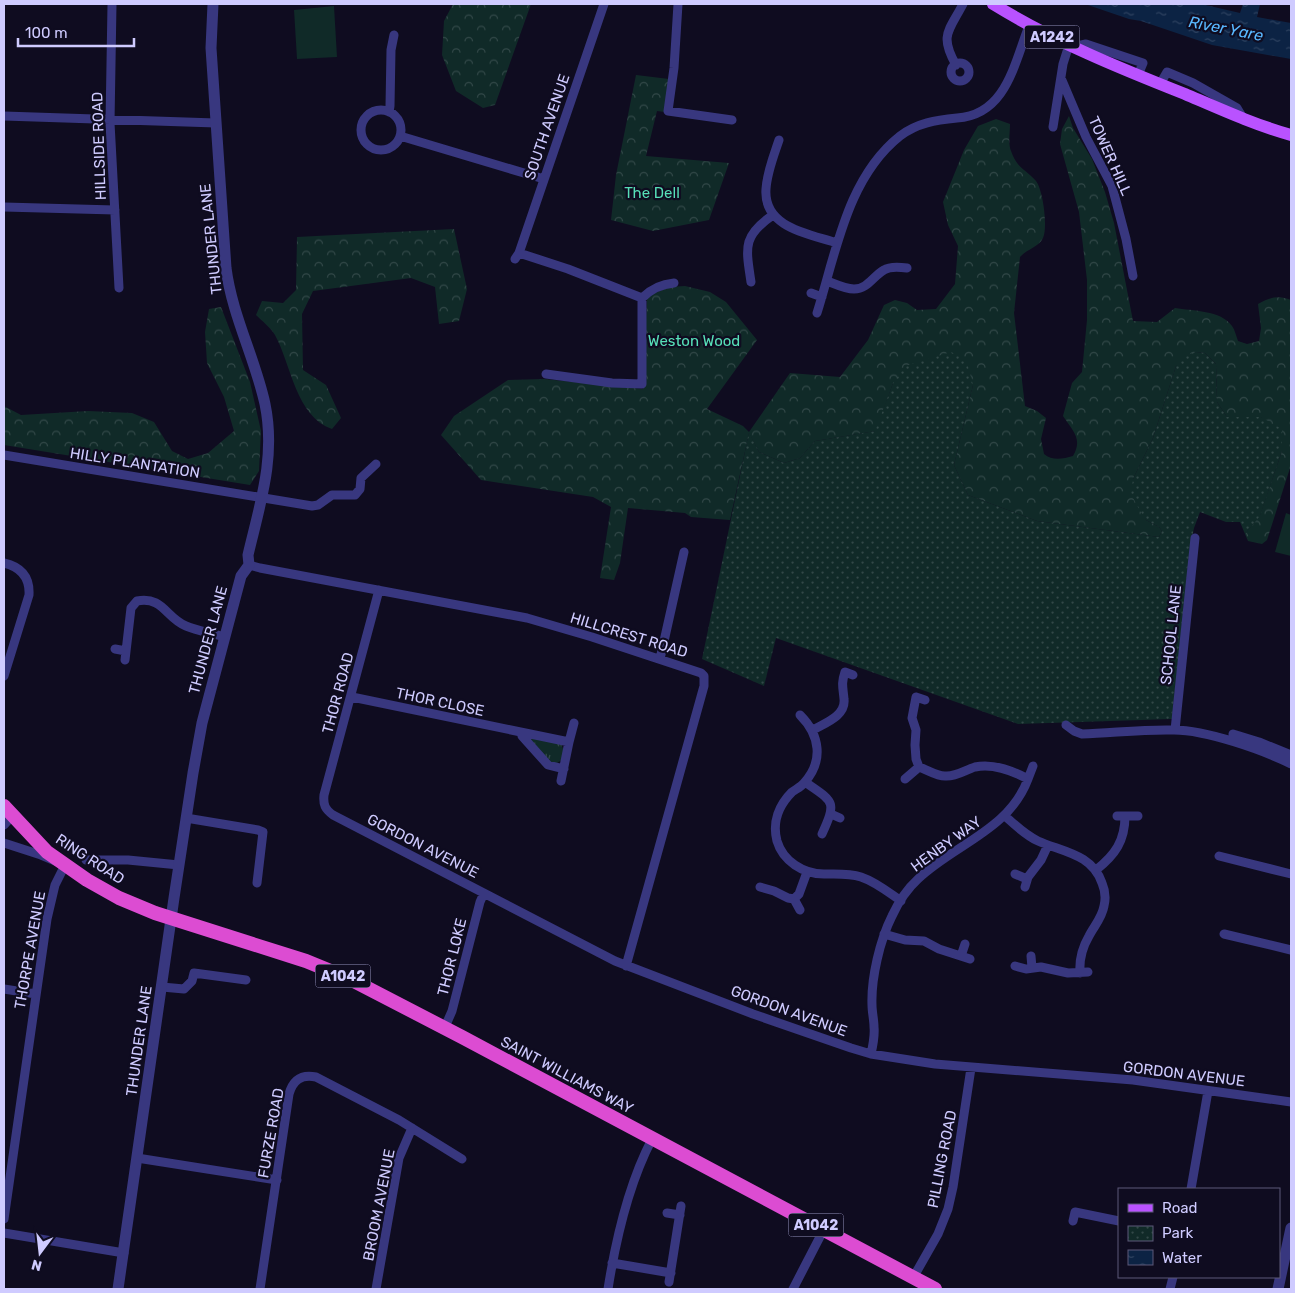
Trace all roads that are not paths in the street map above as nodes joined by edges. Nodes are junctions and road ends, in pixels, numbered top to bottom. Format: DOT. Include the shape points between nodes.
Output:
graph roads {
  1 [pos="112,4"];
  2 [pos="213,4"];
  3 [pos="604,4"];
  4 [pos="678,4"];
  5 [pos="963,4"];
  6 [pos="993,4"];
  7 [pos="1029,26"];
  8 [pos="394,35"];
  9 [pos="1071,46"];
  10 [pos="956,65"];
  11 [pos="1061,78"];
  12 [pos="389,112"];
  13 [pos="4,116"];
  14 [pos="110,119"];
  15 [pos="732,120"];
  16 [pos="216,124"];
  17 [pos="1053,127"];
  18 [pos="1291,135"];
  19 [pos="400,136"];
  20 [pos="779,140"];
  21 [pos="544,178"];
  22 [pos="4,207"];
  23 [pos="116,210"];
  24 [pos="773,215"];
  25 [pos="838,243"];
  26 [pos="907,268"];
  27 [pos="1132,276"];
  28 [pos="827,281"];
  29 [pos="751,282"];
  30 [pos="674,283"];
  31 [pos="119,288"];
  32 [pos="811,294"];
  33 [pos="822,297"];
  34 [pos="642,298"];
  35 [pos="817,313"];
  36 [pos="546,374"];
  37 [pos="4,455"];
  38 [pos="374,469"];
  39 [pos="263,498"];
  40 [pos="1197,540"];
  41 [pos="684,552"];
  42 [pos="4,563"];
  43 [pos="249,565"];
  44 [pos="379,590"];
  45 [pos="224,636"];
  46 [pos="115,649"];
  47 [pos="660,659"];
  48 [pos="845,672"];
  49 [pos="4,676"];
  50 [pos="352,697"];
  51 [pos="917,697"];
  52 [pos="800,715"];
  53 [pos="574,723"];
  54 [pos="1066,725"];
  55 [pos="813,730"];
  56 [pos="1175,730"];
  57 [pos="523,733"];
  58 [pos="1233,734"];
  59 [pos="569,742"];
  60 [pos="1291,755"];
  61 [pos="1291,764"];
  62 [pos="1033,766"];
  63 [pos="919,767"];
  64 [pos="564,769"];
  65 [pos="904,779"];
  66 [pos="1028,779"];
  67 [pos="561,781"];
  68 [pos="805,782"];
  69 [pos="324,803"];
  70 [pos="831,814"];
  71 [pos="6,816"];
  72 [pos="1004,816"];
  73 [pos="1138,816"];
  74 [pos="186,818"];
  75 [pos="840,818"];
  76 [pos="822,834"];
  77 [pos="4,843"];
  78 [pos="1048,844"];
  79 [pos="1219,856"];
  80 [pos="86,860"];
  81 [pos="65,865"];
  82 [pos="178,865"];
  83 [pos="1096,870"];
  84 [pos="807,872"];
  85 [pos="1015,874"];
  86 [pos="1291,874"];
  87 [pos="257,883"];
  88 [pos="760,887"];
  89 [pos="484,893"];
  90 [pos="794,899"];
  91 [pos="901,900"];
  92 [pos="800,910"];
  93 [pos="171,919"];
  94 [pos="884,934"];
  95 [pos="1224,934"];
  96 [pos="965,944"];
  97 [pos="1291,950"];
  98 [pos="1031,956"];
  99 [pos="626,966"];
  100 [pos="1015,966"];
  101 [pos="1032,968"];
  102 [pos="246,980"];
  103 [pos="162,987"];
  104 [pos="4,990"];
  105 [pos="36,994"];
  106 [pos="444,1028"];
  107 [pos="871,1054"];
  108 [pos="971,1068"];
  109 [pos="1208,1091"];
  110 [pos="1291,1102"];
  111 [pos="412,1128"];
  112 [pos="652,1139"];
  113 [pos="137,1158"];
  114 [pos="462,1159"];
  115 [pos="276,1180"];
  116 [pos="1191,1188"];
  117 [pos="667,1212"];
  118 [pos="1075,1212"];
  119 [pos="4,1219"];
  120 [pos="1118,1221"];
  121 [pos="1291,1228"];
  122 [pos="824,1229"];
  123 [pos="4,1232"];
  124 [pos="124,1253"];
  125 [pos="612,1263"];
  126 [pos="913,1278"];
  127 [pos="118,1289"];
  128 [pos="260,1289"];
  129 [pos="376,1289"];
  130 [pos="608,1289"];
  131 [pos="794,1289"];
  132 [pos="935,1289"];
  133 [pos="1278,1289"];
  1 -- 14 [label="street, HILLSIDE ROAD"];
  2 -- 16 [label="street, THUNDER LANE" via="211,48"];
  3 -- 21 [label="street, SOUTH AVENUE"];
  4 -- 15 [label="street" via="668,111"];
  5 -- 10 [label="street" via="947,34 948,50"];
  6 -- 7 [label="main road, A1242"];
  7 -- 9 [label="main road, A1242"];
  7 -- 25 [label="street" via="1006,86 991,105 965,118 917,125 890,145 855,194"];
  8 -- 12 [label="street" via="387,46"];
  9 -- 11 [label="street"];
  9 -- 18 [label="main road, A1242"];
  11 -- 17 [label="street"];
  11 -- 27 [label="street, TOWER HILL" via="1086,137 1112,186"];
  12 -- 19 [label="street" via="399,122"];
  12 -- 19 [label="street" via="381,110 367,116 361,129 362,137 370,147 385,150 392,147"];
  13 -- 14 [label="street"];
  14 -- 16 [label="street"];
  14 -- 23 [label="street, HILLSIDE ROAD"];
  16 -- 39 [label="street, THUNDER LANE" via="228,281 267,420 267,469"];
  19 -- 21 [label="street"];
  20 -- 24 [label="street" via="766,188"];
  21 -- 34 [label="street, SOUTH AVENUE" via="517,256 568,269"];
  22 -- 23 [label="street"];
  23 -- 31 [label="street, HILLSIDE ROAD"];
  24 -- 25 [label="street" via="793,229"];
  24 -- 29 [label="street" via="762,222 748,241"];
  25 -- 28 [label="street"];
  26 -- 28 [label="street" via="883,270 863,288 849,288"];
  28 -- 33 [label="street"];
  30 -- 34 [label="street" via="649,290"];
  32 -- 33 [label="street"];
  33 -- 35 [label="street"];
  34 -- 36 [label="street" via="642,384"];
  37 -- 39 [label="street, HILLY PLANTATION"];
  38 -- 39 [label="street, HILLY PLANTATION" via="361,478 360,489 355,495 332,495 318,505"];
  39 -- 43 [label="street, THUNDER LANE" via="248,555"];
  40 -- 56 [label="street, SCHOOL LANE"];
  41 -- 47 [label="street"];
  42 -- 49 [label="street" via="23,573 30,588"];
  43 -- 44 [label="street, HILLCREST ROAD"];
  43 -- 45 [label="street, THUNDER LANE" via="241,576"];
  44 -- 47 [label="street, HILLCREST ROAD" via="526,618"];
  44 -- 50 [label="street, THOR ROAD"];
  45 -- 46 [label="street" via="185,626 158,604 143,600 131,608 125,655"];
  45 -- 74 [label="street, THUNDER LANE" via="202,723"];
  47 -- 99 [label="street, HILLCREST ROAD" via="701,672 704,686"];
  48 -- 55 [label="street" via="841,684 842,711"];
  50 -- 57 [label="street, THOR CLOSE"];
  50 -- 69 [label="street, THOR ROAD"];
  51 -- 63 [label="street" via="912,718"];
  52 -- 55 [label="street"];
  53 -- 59 [label="street"];
  54 -- 56 [label="street" via="1082,734"];
  55 -- 68 [label="street" via="817,750 815,763"];
  56 -- 61 [label="street" via="1192,731 1238,744"];
  57 -- 59 [label="street, THOR CLOSE"];
  57 -- 64 [label="street" via="522,736 548,765"];
  58 -- 60 [label="street"];
  59 -- 64 [label="street"];
  62 -- 66 [label="street, HENBY WAY"];
  63 -- 65 [label="street"];
  63 -- 66 [label="street" via="953,776 987,766 1002,768"];
  64 -- 67 [label="street"];
  66 -- 72 [label="street, HENBY WAY" via="1017,801"];
  68 -- 70 [label="street" via="830,802"];
  68 -- 84 [label="street" via="781,806 775,826 780,848 796,866"];
  69 -- 89 [label="street, GORDON AVENUE" via="333,815"];
  70 -- 75 [label="street"];
  70 -- 76 [label="street"];
  71 -- 81 [label="highway, RING ROAD / A1042"];
  72 -- 78 [label="street" via="1028,836"];
  72 -- 91 [label="street, HENBY WAY" via="916,880"];
  73 -- 83 [label="street" via="1121,816 1124,833 1119,848"];
  74 -- 82 [label="street, THUNDER LANE"];
  74 -- 87 [label="street" via="263,832"];
  77 -- 81 [label="street"];
  78 -- 83 [label="street" via="1082,857"];
  78 -- 85 [label="street" via="1042,860 1026,883"];
  79 -- 86 [label="street"];
  80 -- 82 [label="street"];
  81 -- 93 [label="highway, RING ROAD / A1042" via="119,898"];
  81 -- 105 [label="street, THORPE AVENUE" via="51,902"];
  82 -- 93 [label="street, THUNDER LANE"];
  83 -- 101 [label="street" via="1104,887 1105,905 1083,946 1080,958 1084,972"];
  84 -- 90 [label="street"];
  84 -- 91 [label="street" via="860,876"];
  88 -- 90 [label="street"];
  89 -- 99 [label="street, GORDON AVENUE"];
  89 -- 106 [label="street, THOR LOKE" via="452,1010"];
  90 -- 92 [label="street"];
  91 -- 94 [label="street, HENBY WAY"];
  93 -- 103 [label="street, THUNDER LANE"];
  93 -- 106 [label="highway, SAINT WILLIAMS WAY / A1042" via="306,961 350,979"];
  94 -- 96 [label="street" via="924,941 966,958"];
  94 -- 107 [label="street, HENBY WAY" via="872,996 874,1029"];
  95 -- 97 [label="street"];
  98 -- 101 [label="street"];
  99 -- 107 [label="street, GORDON AVENUE"];
  100 -- 101 [label="street"];
  102 -- 103 [label="street" via="194,973 192,981 184,988"];
  103 -- 113 [label="street, THUNDER LANE"];
  104 -- 105 [label="street"];
  105 -- 119 [label="street, THORPE AVENUE"];
  106 -- 112 [label="highway, SAINT WILLIAMS WAY / A1042"];
  107 -- 108 [label="street, GORDON AVENUE"];
  108 -- 109 [label="street, GORDON AVENUE" via="1133,1080"];
  108 -- 126 [label="street, PILLING ROAD" via="948,1209"];
  109 -- 110 [label="street, GORDON AVENUE"];
  109 -- 116 [label="street"];
  111 -- 114 [label="street, FURZE ROAD"];
  111 -- 115 [label="street, FURZE ROAD" via="316,1077 304,1076 294,1082 289,1094"];
  111 -- 129 [label="street, BROOM AVENUE" via="399,1158"];
  112 -- 122 [label="highway, SAINT WILLIAMS WAY / A1042"];
  112 -- 125 [label="street" via="626,1204"];
  113 -- 115 [label="street"];
  113 -- 124 [label="street, THUNDER LANE"];
  115 -- 128 [label="street, FURZE ROAD"];
  117 -- 125 [label="street" via="680,1210 670,1277"];
  118 -- 120 [label="street"];
  121 -- 133 [label="street"];
  122 -- 126 [label="highway, SAINT WILLIAMS WAY / A1042"];
  122 -- 131 [label="street"];
  123 -- 124 [label="street"];
  124 -- 127 [label="street, THUNDER LANE"];
  125 -- 130 [label="street"];
  126 -- 132 [label="highway, SAINT WILLIAMS WAY / A1042"];
}
